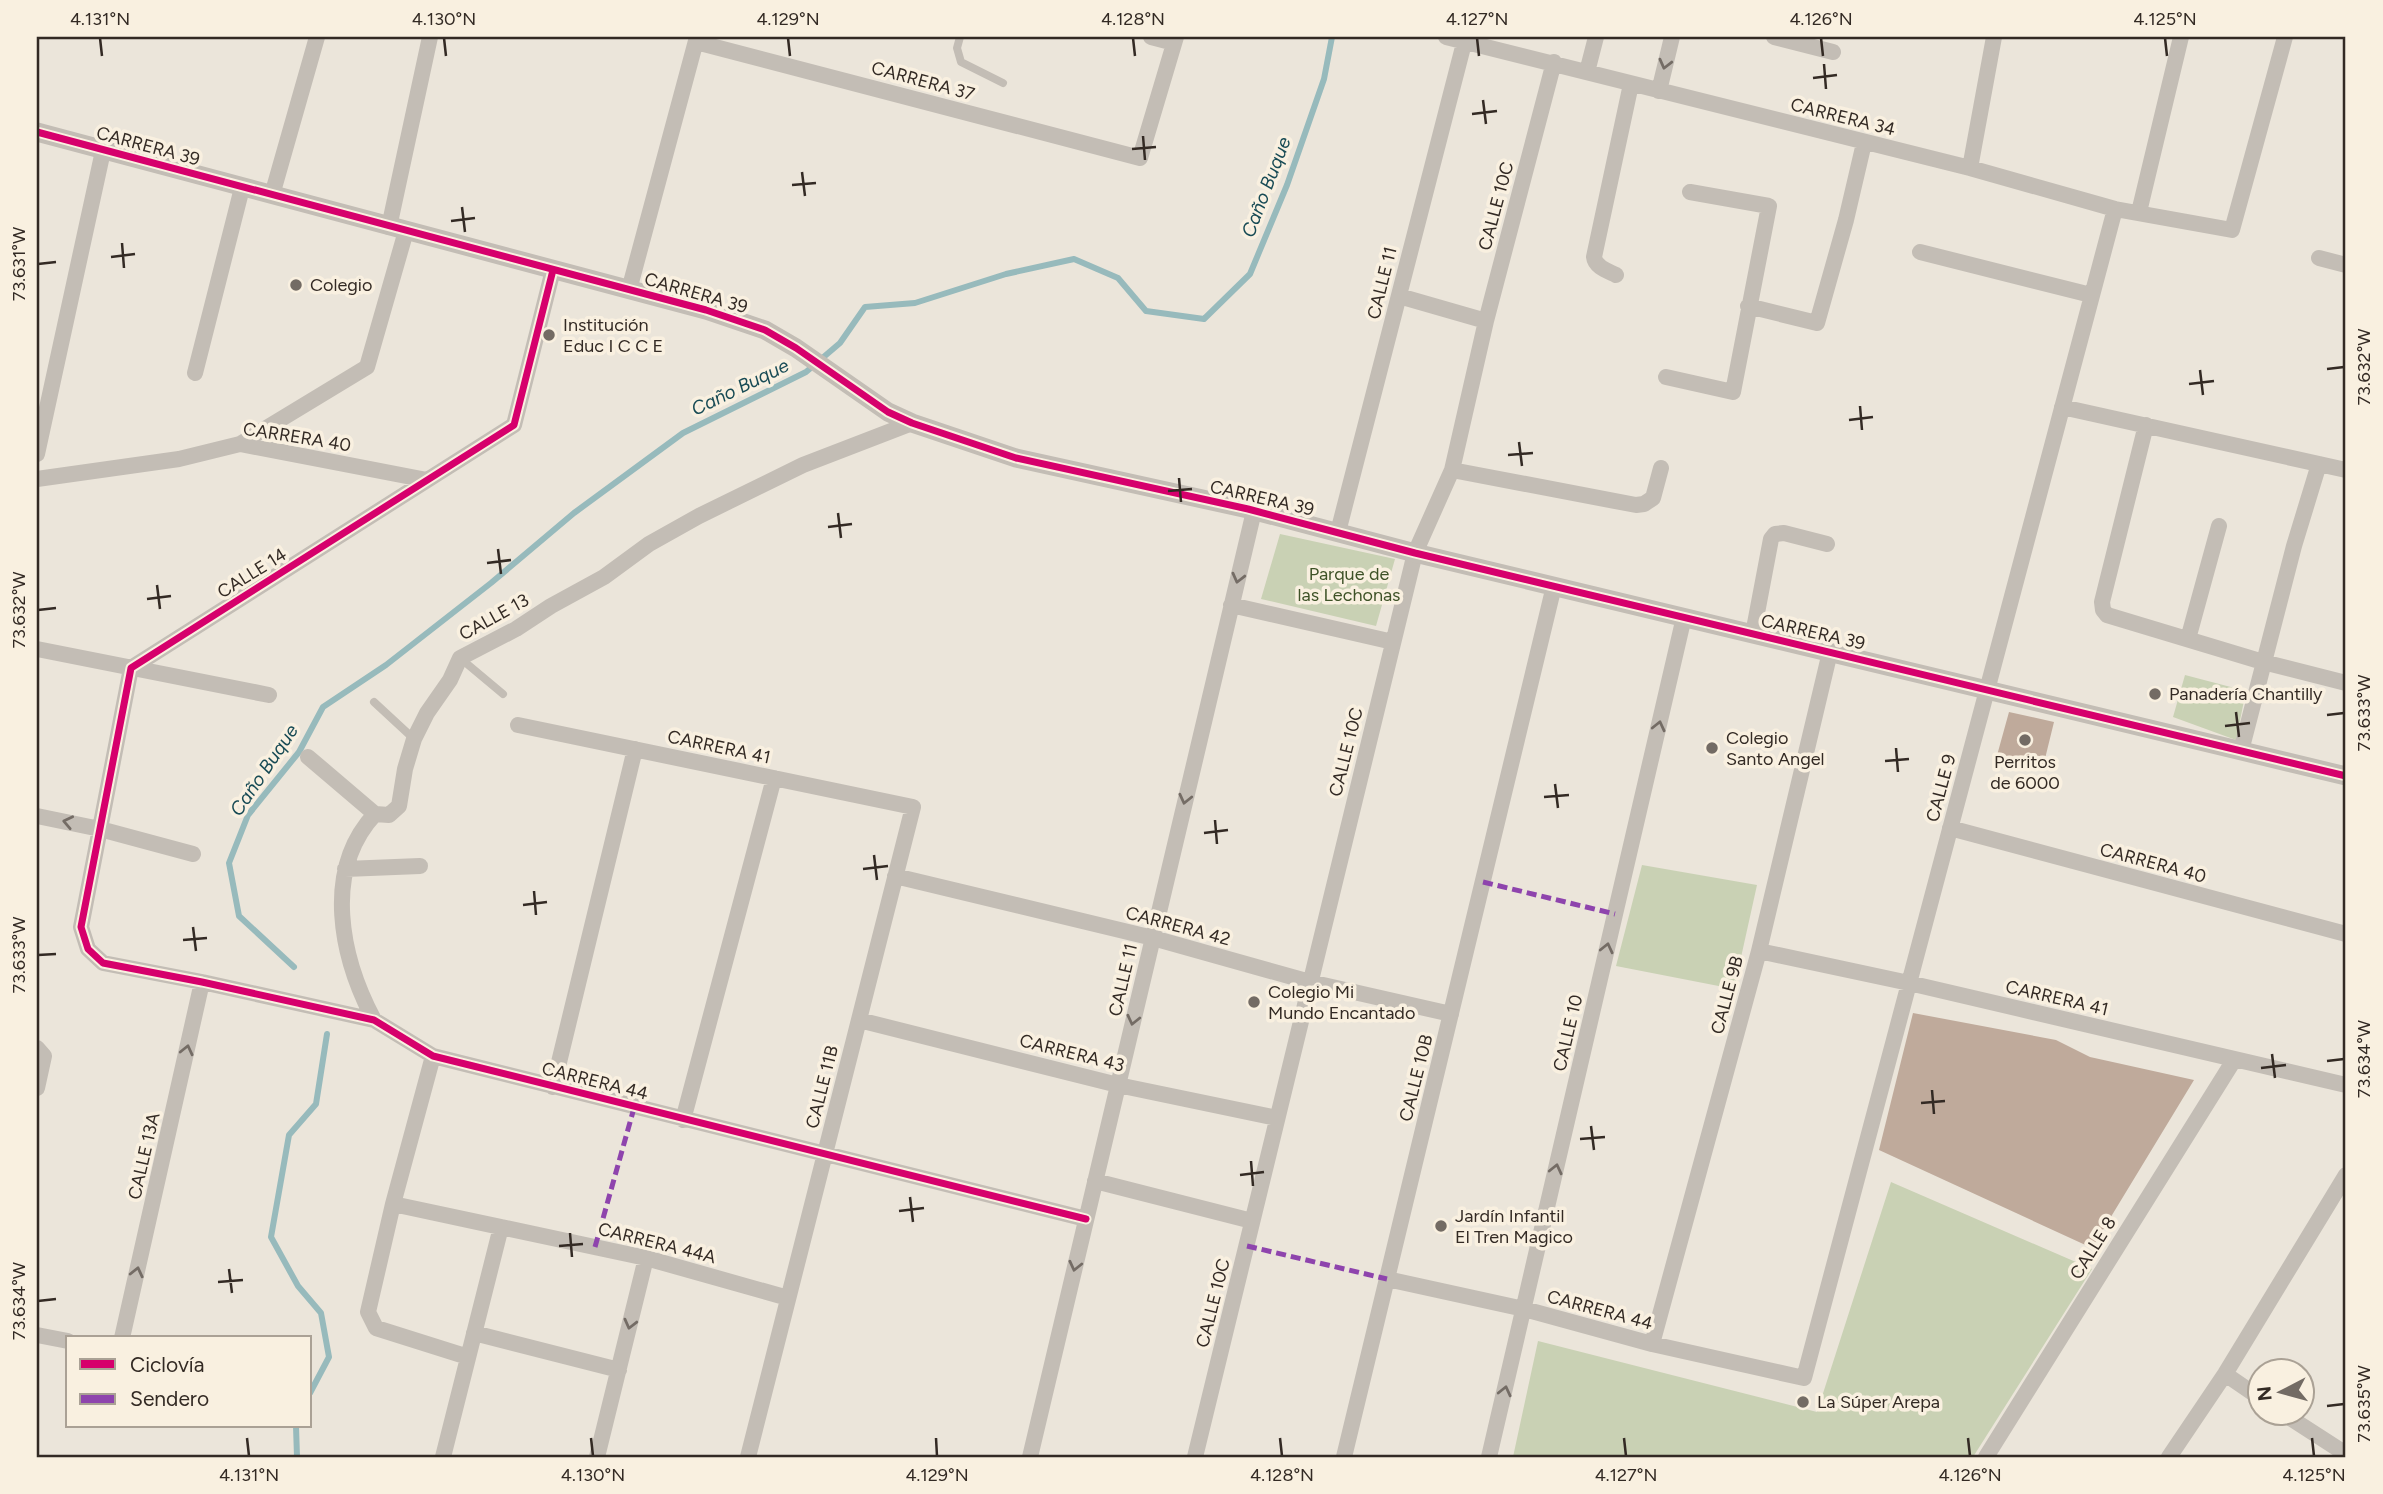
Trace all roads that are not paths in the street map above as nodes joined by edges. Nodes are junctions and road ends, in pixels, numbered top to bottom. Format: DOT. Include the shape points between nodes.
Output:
graph roads {
  1 [pos="317,37"];
  2 [pos="430,37"];
  3 [pos="960,37"];
  4 [pos="1151,37"];
  5 [pos="1446,37"];
  6 [pos="1596,37"];
  7 [pos="1672,37"];
  8 [pos="1774,37"];
  9 [pos="1994,37"];
  10 [pos="2181,37"];
  11 [pos="2285,37"];
  12 [pos="696,39"];
  13 [pos="1175,40"];
  14 [pos="1464,43"];
  15 [pos="1833,52"];
  16 [pos="1554,62"];
  17 [pos="1587,72"];
  18 [pos="1003,83"];
  19 [pos="1632,84"];
  20 [pos="1659,90"];
  21 [pos="37,132"];
  22 [pos="1864,143"];
  23 [pos="103,151"];
  24 [pos="1970,168"];
  25 [pos="242,188"];
  26 [pos="1690,192"];
  27 [pos="272,195"];
  28 [pos="2115,209"];
  29 [pos="2140,212"];
  30 [pos="398,229"];
  31 [pos="1920,252"];
  32 [pos="2319,258"];
  33 [pos="2346,265"];
  34 [pos="553,270"];
  35 [pos="1616,275"];
  36 [pos="629,290"];
  37 [pos="2091,295"];
  38 [pos="1399,296"];
  39 [pos="1748,306"];
  40 [pos="1486,321"];
  41 [pos="195,373"];
  42 [pos="1666,377"];
  43 [pos="2062,407"];
  44 [pos="912,423"];
  45 [pos="2146,425"];
  46 [pos="240,444"];
  47 [pos="37,454"];
  48 [pos="2319,464"];
  49 [pos="1661,468"];
  50 [pos="1452,470"];
  51 [pos="2346,470"];
  52 [pos="37,479"];
  53 [pos="427,480"];
  54 [pos="1254,512"];
  55 [pos="2219,526"];
  56 [pos="1338,532"];
  57 [pos="1827,544"];
  58 [pos="1415,553"];
  59 [pos="1554,586"];
  60 [pos="1231,606"];
  61 [pos="1684,617"];
  62 [pos="1753,634"];
  63 [pos="2188,639"];
  64 [pos="1393,642"];
  65 [pos="37,649"];
  66 [pos="1830,652"];
  67 [pos="460,658"];
  68 [pos="2263,662"];
  69 [pos="131,668"];
  70 [pos="2346,683"];
  71 [pos="1987,690"];
  72 [pos="503,694"];
  73 [pos="268,695"];
  74 [pos="374,702"];
  75 [pos="518,725"];
  76 [pos="414,739"];
  77 [pos="635,749"];
  78 [pos="2241,751"];
  79 [pos="308,757"];
  80 [pos="2346,776"];
  81 [pos="774,778"];
  82 [pos="913,807"];
  83 [pos="375,814"];
  84 [pos="37,816"];
  85 [pos="1950,828"];
  86 [pos="100,829"];
  87 [pos="193,854"];
  88 [pos="420,866"];
  89 [pos="345,869"];
  90 [pos="895,876"];
  91 [pos="2346,934"];
  92 [pos="1153,938"];
  93 [pos="1759,951"];
  94 [pos="202,982"];
  95 [pos="1310,982"];
  96 [pos="1909,983"];
  97 [pos="1451,1014"];
  98 [pos="374,1020"];
  99 [pos="859,1020"];
  100 [pos="40,1052"];
  101 [pos="433,1056"];
  102 [pos="2234,1060"];
  103 [pos="1118,1085"];
  104 [pos="2346,1085"];
  105 [pos="553,1087"];
  106 [pos="37,1088"];
  107 [pos="1278,1118"];
  108 [pos="683,1120"];
  109 [pos="825,1153"];
  110 [pos="2346,1175"];
  111 [pos="1095,1181"];
  112 [pos="393,1204"];
  113 [pos="1086,1219"];
  114 [pos="1252,1220"];
  115 [pos="501,1227"];
  116 [pos="646,1258"];
  117 [pos="1387,1279"];
  118 [pos="788,1298"];
  119 [pos="1524,1308"];
  120 [pos="474,1334"];
  121 [pos="37,1335"];
  122 [pos="122,1336"];
  123 [pos="66,1341"];
  124 [pos="1652,1344"];
  125 [pos="468,1357"];
  126 [pos="619,1370"];
  127 [pos="2225,1374"];
  128 [pos="1804,1378"];
  129 [pos="2246,1388"];
  130 [pos="2307,1428"];
  131 [pos="2346,1454"];
  132 [pos="443,1457"];
  133 [pos="597,1457"];
  134 [pos="748,1457"];
  135 [pos="1030,1457"];
  136 [pos="1195,1457"];
  137 [pos="1344,1457"];
  138 [pos="1489,1457"];
  139 [pos="1986,1457"];
  140 [pos="2169,1457"];
  1 -- 27 [label="street"];
  2 -- 30 [label="street"];
  3 -- 18 [label="lane" via="961,62"];
  4 -- 13 [label="street"];
  5 -- 14 [label="street, CARRERA 34"];
  6 -- 17 [label="street"];
  7 -- 20 [label="street, one-way"];
  8 -- 15 [label="street"];
  9 -- 24 [label="street"];
  10 -- 29 [label="street"];
  11 -- 29 [label="street, CARRERA 34" via="2232,230"];
  12 -- 13 [label="street, CARRERA 37" via="1140,158"];
  12 -- 36 [label="street"];
  14 -- 16 [label="street, CARRERA 34"];
  14 -- 38 [label="street, CALLE 11"];
  16 -- 17 [label="street, CARRERA 34"];
  16 -- 40 [label="street, CALLE 10C"];
  17 -- 19 [label="street, CARRERA 34"];
  19 -- 20 [label="street, CARRERA 34"];
  19 -- 35 [label="street" via="1594,257 1599,266"];
  20 -- 22 [label="street, CARRERA 34"];
  21 -- 23 [label="street, CARRERA 39"];
  22 -- 24 [label="street, CARRERA 34"];
  22 -- 39 [label="street" via="1816,323"];
  23 -- 25 [label="street, CARRERA 39"];
  23 -- 47 [label="street"];
  24 -- 28 [label="street, CARRERA 34"];
  25 -- 27 [label="street, CARRERA 39"];
  25 -- 41 [label="street"];
  26 -- 39 [label="street" via="1769,206"];
  27 -- 30 [label="street, CARRERA 39"];
  28 -- 29 [label="street, CARRERA 34"];
  28 -- 37 [label="street, CALLE 9"];
  30 -- 34 [label="street, CARRERA 39"];
  30 -- 46 [label="street" via="367,367"];
  31 -- 37 [label="street"];
  32 -- 33 [label="street"];
  34 -- 36 [label="street, CARRERA 39"];
  34 -- 53 [label="street, CALLE 14" via="513,425"];
  36 -- 44 [label="street, CARRERA 39" via="765,330 888,412"];
  37 -- 43 [label="street, CALLE 9"];
  38 -- 40 [label="street"];
  38 -- 56 [label="street, CALLE 11"];
  39 -- 42 [label="street" via="1733,392"];
  40 -- 50 [label="street, CALLE 10C"];
  43 -- 45 [label="street"];
  43 -- 71 [label="street, CALLE 9"];
  44 -- 54 [label="street, CARRERA 39" via="1016,458"];
  44 -- 67 [label="street, CALLE 13" via="803,465 699,516 604,577"];
  45 -- 48 [label="street"];
  45 -- 63 [label="street" via="2103,610"];
  46 -- 52 [label="street, CARRERA 40" via="179,459"];
  46 -- 53 [label="street, CARRERA 40"];
  48 -- 51 [label="street"];
  48 -- 68 [label="street"];
  49 -- 50 [label="street" via="1653,498 1636,505"];
  50 -- 58 [label="street, CALLE 10C"];
  53 -- 69 [label="street, CALLE 14"];
  54 -- 56 [label="street, CARRERA 39"];
  54 -- 60 [label="street, CALLE 11, one-way"];
  55 -- 63 [label="street"];
  56 -- 58 [label="street, CARRERA 39"];
  57 -- 62 [label="street" via="1775,534"];
  58 -- 59 [label="street, CARRERA 39"];
  58 -- 64 [label="street, CALLE 10C"];
  59 -- 61 [label="street, CARRERA 39"];
  59 -- 97 [label="street, CALLE 10B"];
  60 -- 64 [label="street"];
  60 -- 92 [label="street, CALLE 11, one-way"];
  61 -- 62 [label="street, CARRERA 39"];
  119 -- 61 [label="street, CALLE 10, one-way"];
  62 -- 66 [label="street, CARRERA 39"];
  63 -- 68 [label="street"];
  64 -- 95 [label="street, CALLE 10C"];
  65 -- 69 [label="street"];
  66 -- 71 [label="street, CARRERA 39"];
  66 -- 93 [label="street, CALLE 9B"];
  67 -- 72 [label="lane"];
  67 -- 76 [label="street, CALLE 13"];
  68 -- 70 [label="street"];
  68 -- 78 [label="street"];
  69 -- 73 [label="street"];
  69 -- 86 [label="street"];
  71 -- 78 [label="street, CARRERA 39"];
  71 -- 85 [label="street, CALLE 9"];
  74 -- 76 [label="lane"];
  75 -- 77 [label="street, CARRERA 41"];
  76 -- 83 [label="street, CALLE 13" via="399,806 389,815"];
  77 -- 81 [label="street, CARRERA 41"];
  77 -- 105 [label="street"];
  78 -- 80 [label="street, CARRERA 39"];
  79 -- 83 [label="street"];
  81 -- 82 [label="street, CARRERA 41"];
  81 -- 108 [label="street"];
  82 -- 90 [label="street, CALLE 11B"];
  83 -- 89 [label="street, CALLE 13" via="352,845"];
  86 -- 84 [label="street, one-way"];
  85 -- 91 [label="street, CARRERA 40"];
  85 -- 96 [label="street, CALLE 9"];
  86 -- 87 [label="street"];
  86 -- 94 [label="street, CARRERA 44" via="81,927 88,949 103,963"];
  88 -- 89 [label="street"];
  89 -- 98 [label="street, CALLE 13" via="344,936 355,979"];
  90 -- 92 [label="street, CARRERA 42"];
  90 -- 99 [label="street, CALLE 11B"];
  92 -- 95 [label="street, CARRERA 42"];
  92 -- 103 [label="street, CALLE 11, one-way"];
  93 -- 96 [label="street, CARRERA 41"];
  93 -- 124 [label="street, CALLE 9B"];
  94 -- 98 [label="street, CARRERA 44"];
  122 -- 94 [label="street, CALLE 13A, one-way"];
  95 -- 97 [label="street, CARRERA 42"];
  95 -- 107 [label="street, CALLE 10C"];
  96 -- 102 [label="street, CARRERA 41"];
  96 -- 128 [label="street, CALLE 9"];
  97 -- 117 [label="street, CALLE 10B"];
  98 -- 101 [label="street, CARRERA 44"];
  99 -- 103 [label="street, CARRERA 43"];
  99 -- 109 [label="street, CALLE 11B"];
  100 -- 106 [label="street"];
  101 -- 105 [label="street, CARRERA 44"];
  101 -- 112 [label="street"];
  102 -- 104 [label="street, CARRERA 41"];
  102 -- 139 [label="street, CALLE 8"];
  103 -- 107 [label="street, CARRERA 43"];
  103 -- 111 [label="street, CALLE 11"];
  105 -- 108 [label="street, CARRERA 44"];
  107 -- 114 [label="street, CALLE 10C"];
  108 -- 109 [label="street, CARRERA 44"];
  109 -- 113 [label="street, CARRERA 44"];
  109 -- 118 [label="street, CALLE 11B"];
  110 -- 127 [label="street"];
  111 -- 113 [label="street, CALLE 11"];
  111 -- 114 [label="street"];
  112 -- 115 [label="street, CARRERA 44A"];
  112 -- 125 [label="street" via="369,1312 376,1328"];
  113 -- 135 [label="street, CALLE 11, one-way"];
  114 -- 136 [label="street, CALLE 10C"];
  115 -- 116 [label="street, CARRERA 44A"];
  115 -- 120 [label="street"];
  116 -- 118 [label="street, CARRERA 44A"];
  116 -- 126 [label="street, one-way"];
  117 -- 119 [label="street, CARRERA 44"];
  117 -- 137 [label="street, CALLE 10B"];
  118 -- 134 [label="street, CALLE 11B"];
  119 -- 124 [label="street, CARRERA 44"];
  138 -- 119 [label="street, CALLE 10, one-way"];
  120 -- 125 [label="street"];
  120 -- 126 [label="street"];
  121 -- 123 [label="street"];
  124 -- 128 [label="street, CARRERA 44"];
  125 -- 132 [label="street"];
  126 -- 133 [label="street"];
  127 -- 129 [label="street"];
  127 -- 140 [label="street"];
  130 -- 131 [label="street"];
}
